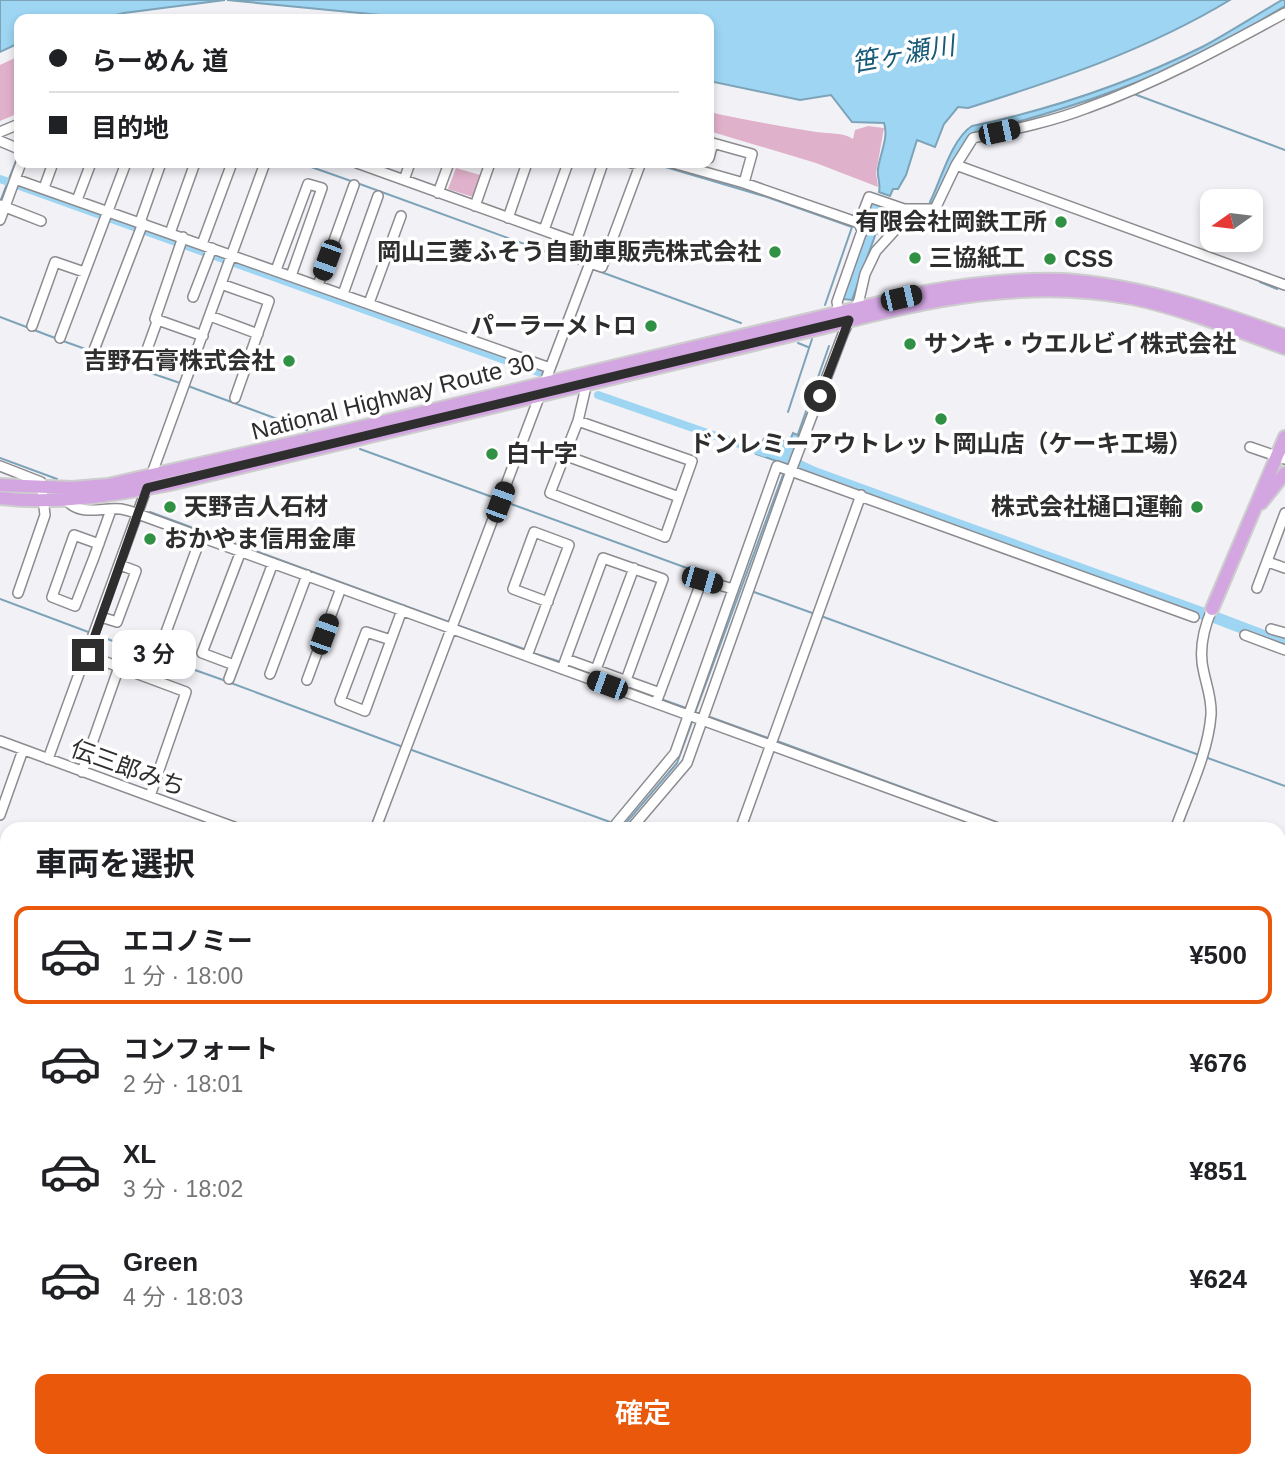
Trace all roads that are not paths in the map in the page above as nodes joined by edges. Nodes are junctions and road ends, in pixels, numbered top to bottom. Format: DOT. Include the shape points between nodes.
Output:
graph roads {
  1 [pos="1285,13"];
  2 [pos="714,143"];
  3 [pos="19,168"];
  4 [pos="51,168"];
  5 [pos="89,168"];
  6 [pos="124,168"];
  7 [pos="159,168"];
  8 [pos="193,168"];
  9 [pos="230,168"];
  10 [pos="263,168"];
  11 [pos="377,168"];
  12 [pos="408,168"];
  13 [pos="447,168"];
  14 [pos="488,168"];
  15 [pos="525,168"];
  16 [pos="564,168"];
  17 [pos="601,168"];
  18 [pos="639,168"];
  19 [pos="714,168"];
  20 [pos="955,169"];
  21 [pos="404,180"];
  22 [pos="14,182"];
  23 [pos="744,183"];
  24 [pos="354,185"];
  25 [pos="44,188"];
  26 [pos="438,192"];
  27 [pos="378,196"];
  28 [pos="77,200"];
  29 [pos="2,206"];
  30 [pos="475,206"];
  31 [pos="106,214"];
  32 [pos="902,215"];
  33 [pos="401,216"];
  34 [pos="508,218"];
  35 [pos="0,220"];
  36 [pos="41,221"];
  37 [pos="859,223"];
  38 [pos="141,226"];
  39 [pos="544,230"];
  40 [pos="170,233"];
  41 [pos="181,241"];
  42 [pos="576,242"];
  43 [pos="202,244"];
  44 [pos="211,252"];
  45 [pos="231,259"];
  46 [pos="588,267"];
  47 [pos="276,270"];
  48 [pos="84,272"];
  49 [pos="291,276"];
  50 [pos="221,284"];
  51 [pos="318,285"];
  52 [pos="1285,285"];
  53 [pos="343,294"];
  54 [pos="193,297"];
  55 [pos="369,303"];
  56 [pos="210,316"];
  57 [pos="846,316"];
  58 [pos="158,319"];
  59 [pos="32,326"];
  60 [pos="258,334"];
  61 [pos="203,336"];
  62 [pos="1285,336"];
  63 [pos="60,338"];
  64 [pos="1285,348"];
  65 [pos="94,350"];
  66 [pos="141,366"];
  67 [pos="550,368"];
  68 [pos="583,379"];
  69 [pos="544,382"];
  70 [pos="538,396"];
  71 [pos="235,398"];
  72 [pos="578,421"];
  73 [pos="1285,437"];
  74 [pos="1250,447"];
  75 [pos="564,455"];
  76 [pos="1281,458"];
  77 [pos="0,466"];
  78 [pos="1285,474"];
  79 [pos="782,475"];
  80 [pos="152,476"];
  81 [pos="0,485"];
  82 [pos="147,488"];
  83 [pos="0,492"];
  84 [pos="861,495"];
  85 [pos="49,497"];
  86 [pos="679,497"];
  87 [pos="0,498"];
  88 [pos="111,510"];
  89 [pos="1285,513"];
  90 [pos="138,514"];
  91 [pos="1248,524"];
  92 [pos="201,537"];
  93 [pos="99,544"];
  94 [pos="241,551"];
  95 [pos="1268,562"];
  96 [pos="273,563"];
  97 [pos="120,565"];
  98 [pos="634,568"];
  99 [pos="1285,568"];
  100 [pos="307,575"];
  101 [pos="341,588"];
  102 [pos="1257,588"];
  103 [pos="733,589"];
  104 [pos="18,593"];
  105 [pos="548,602"];
  106 [pos="1212,609"];
  107 [pos="402,610"];
  108 [pos="101,617"];
  109 [pos="1194,617"];
  110 [pos="452,625"];
  111 [pos="1270,629"];
  112 [pos="1285,634"];
  113 [pos="1245,635"];
  114 [pos="391,640"];
  115 [pos="162,643"];
  116 [pos="1285,650"];
  117 [pos="528,653"];
  118 [pos="88,655"];
  119 [pos="564,664"];
  120 [pos="234,665"];
  121 [pos="119,667"];
  122 [pos="270,674"];
  123 [pos="594,675"];
  124 [pos="229,679"];
  125 [pos="307,680"];
  126 [pos="624,685"];
  127 [pos="658,698"];
  128 [pos="693,715"];
  129 [pos="0,741"];
  130 [pos="772,742"];
  131 [pos="23,750"];
  132 [pos="48,759"];
  133 [pos="82,772"];
  134 [pos="150,796"];
  135 [pos="0,815"];
  136 [pos="220,822"];
  137 [pos="378,822"];
  138 [pos="618,822"];
  139 [pos="637,822"];
  140 [pos="743,822"];
  141 [pos="982,822"];
  142 [pos="1178,822"];
  1 -- 20 [label="street" via="1199,59 1087,108 973,138"];
  2 -- 23 [label="street" via="752,154"];
  3 -- 22 [label="street"];
  4 -- 25 [label="street"];
  5 -- 28 [label="street"];
  6 -- 31 [label="street"];
  7 -- 38 [label="street"];
  8 -- 40 [label="street"];
  9 -- 43 [label="street"];
  10 -- 45 [label="street"];
  11 -- 21 [label="street"];
  12 -- 21 [label="street"];
  13 -- 26 [label="street"];
  14 -- 30 [label="street"];
  15 -- 34 [label="street"];
  16 -- 39 [label="street"];
  17 -- 42 [label="street"];
  18 -- 46 [label="street" via="602,267"];
  19 -- 23 [label="street"];
  20 -- 32 [label="street" via="936,209"];
  20 -- 52 [label="street"];
  21 -- 26 [label="street"];
  22 -- 25 [label="street"];
  22 -- 29 [label="street"];
  23 -- 37 [label="street"];
  24 -- 51 [label="street"];
  25 -- 28 [label="street"];
  26 -- 30 [label="street"];
  27 -- 53 [label="street"];
  28 -- 31 [label="street"];
  29 -- 35 [label="street"];
  29 -- 36 [label="street"];
  30 -- 34 [label="street"];
  31 -- 38 [label="street"];
  31 -- 48 [label="street"];
  32 -- 37 [label="street" via="889,203 869,197"];
  32 -- 57 [label="street" via="876,251"];
  33 -- 55 [label="street"];
  34 -- 39 [label="street"];
  37 -- 57 [label="street" via="862,231 838,302"];
  38 -- 40 [label="street"];
  38 -- 65 [label="street"];
  39 -- 42 [label="street"];
  40 -- 41 [label="street"];
  41 -- 43 [label="street"];
  41 -- 58 [label="street"];
  42 -- 46 [label="street"];
  43 -- 44 [label="street"];
  44 -- 45 [label="street"];
  44 -- 54 [label="street"];
  45 -- 47 [label="street"];
  45 -- 50 [label="street"];
  46 -- 67 [label="street"];
  47 -- 49 [label="street"];
  47 -- 49 [label="street" via="308,184 322,188"];
  48 -- 59 [label="street" via="55,262"];
  48 -- 63 [label="street"];
  49 -- 51 [label="street"];
  50 -- 56 [label="street"];
  50 -- 60 [label="street" via="269,300"];
  51 -- 53 [label="street"];
  53 -- 55 [label="street"];
  55 -- 67 [label="street"];
  56 -- 60 [label="street"];
  56 -- 61 [label="street"];
  57 -- 62 [label="highway, National Highway Route 30" via="925,292 976,283 1062,280 1163,296"];
  57 -- 64 [label="highway, National Highway Route 30" via="958,296 1060,289 1161,305"];
  57 -- 68 [label="highway, National Highway Route 30"];
  57 -- 79 [label="street"];
  58 -- 61 [label="street"];
  58 -- 66 [label="street"];
  60 -- 71 [label="street"];
  61 -- 80 [label="street"];
  67 -- 69 [label="street"];
  68 -- 69 [label="highway, National Highway Route 30"];
  68 -- 70 [label="highway, National Highway Route 30"];
  68 -- 72 [label="street"];
  69 -- 70 [label="street"];
  69 -- 80 [label="highway, National Highway Route 30"];
  70 -- 82 [label="highway, National Highway Route 30"];
  70 -- 110 [label="street"];
  72 -- 75 [label="street"];
  72 -- 86 [label="street" via="692,461"];
  73 -- 76 [label="highway"];
  74 -- 76 [label="street"];
  75 -- 86 [label="street"];
  75 -- 86 [label="street" via="550,493 665,537"];
  76 -- 91 [label="highway"];
  77 -- 85 [label="street" via="41,482"];
  78 -- 91 [label="highway"];
  79 -- 84 [label="street"];
  79 -- 103 [label="street"];
  79 -- 128 [label="street"];
  80 -- 82 [label="street"];
  80 -- 85 [label="highway, National Highway Route 30"];
  81 -- 85 [label="highway, National Highway Route 30"];
  82 -- 85 [label="highway, National Highway Route 30" via="94,498"];
  82 -- 90 [label="street"];
  83 -- 85 [label="highway"];
  84 -- 109 [label="street"];
  84 -- 130 [label="street"];
  85 -- 87 [label="highway, National Highway Route 30"];
  85 -- 88 [label="street" via="79,510"];
  85 -- 104 [label="street"];
  88 -- 90 [label="street"];
  88 -- 93 [label="street"];
  89 -- 95 [label="street"];
  90 -- 92 [label="street"];
  90 -- 97 [label="street"];
  91 -- 106 [label="highway"];
  92 -- 94 [label="street"];
  92 -- 115 [label="street"];
  93 -- 93 [label="street" via="75,606 52,597 74,535"];
  94 -- 96 [label="street"];
  94 -- 120 [label="street" via="202,653"];
  95 -- 99 [label="street"];
  95 -- 102 [label="street"];
  96 -- 100 [label="street"];
  96 -- 120 [label="street"];
  97 -- 108 [label="street"];
  97 -- 108 [label="street" via="136,571 117,622"];
  98 -- 119 [label="street" via="603,558"];
  98 -- 123 [label="street"];
  98 -- 126 [label="street" via="663,579"];
  100 -- 101 [label="street"];
  100 -- 122 [label="street"];
  101 -- 107 [label="street"];
  101 -- 125 [label="street"];
  103 -- 127 [label="street" via="702,580"];
  103 -- 128 [label="street"];
  105 -- 105 [label="street" via="569,545 534,532 513,589"];
  105 -- 117 [label="street"];
  106 -- 142 [label="street" via="1201,650 1211,708 1209,731"];
  107 -- 110 [label="street"];
  107 -- 114 [label="street"];
  108 -- 118 [label="street"];
  110 -- 117 [label="street"];
  110 -- 137 [label="street"];
  111 -- 112 [label="street"];
  113 -- 116 [label="street"];
  114 -- 114 [label="street" via="366,632 340,701 365,711"];
  117 -- 119 [label="street"];
  118 -- 121 [label="street"];
  118 -- 132 [label="street"];
  119 -- 123 [label="street"];
  120 -- 124 [label="street"];
  121 -- 133 [label="street"];
  121 -- 134 [label="street" via="186,692"];
  123 -- 126 [label="street"];
  126 -- 127 [label="street"];
  127 -- 128 [label="street"];
  128 -- 130 [label="street"];
  128 -- 138 [label="street" via="675,753"];
  128 -- 139 [label="street" via="687,763"];
  129 -- 131 [label="street, 伝三郎みち"];
  130 -- 140 [label="street"];
  130 -- 141 [label="street"];
  131 -- 132 [label="street, 伝三郎みち"];
  131 -- 135 [label="street"];
  132 -- 133 [label="street, 伝三郎みち"];
  133 -- 134 [label="street, 伝三郎みち"];
  134 -- 136 [label="street, 伝三郎みち"];
}
